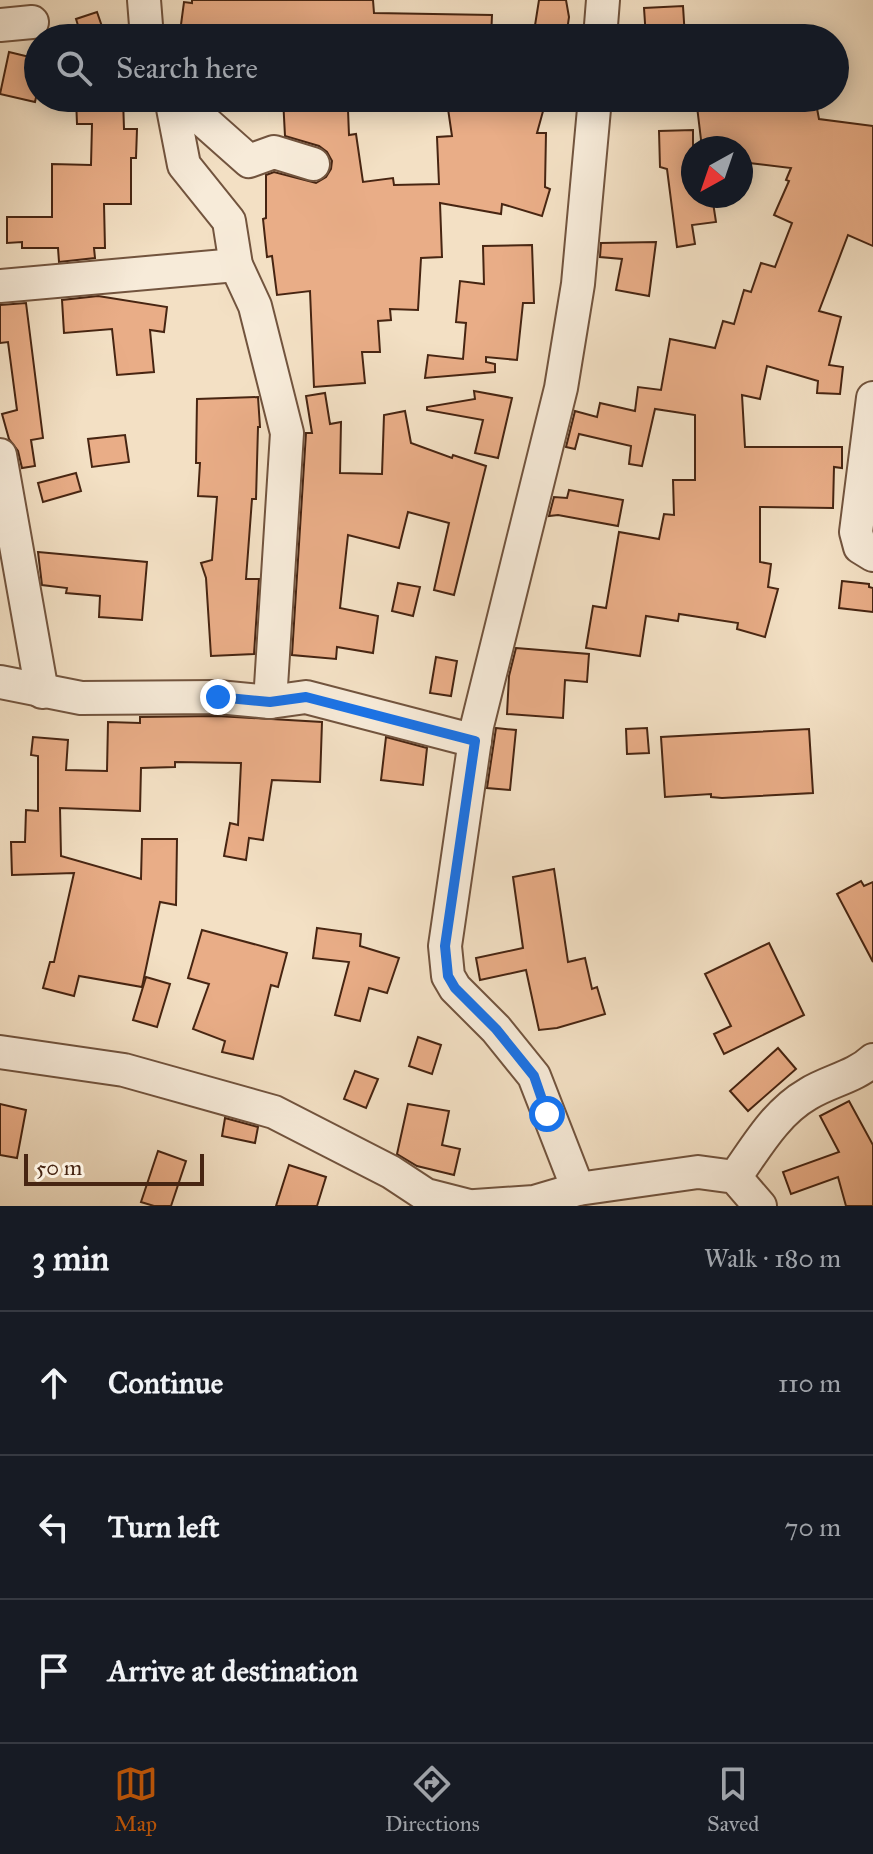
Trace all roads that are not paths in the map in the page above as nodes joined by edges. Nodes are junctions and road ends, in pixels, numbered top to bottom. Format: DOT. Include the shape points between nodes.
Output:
graph roads {
  1 [pos="144,0"];
  2 [pos="603,0"];
  3 [pos="32,22"];
  4 [pos="146,24"];
  5 [pos="601,24"];
  6 [pos="0,25"];
  7 [pos="174,112"];
  8 [pos="194,112"];
  9 [pos="594,112"];
  10 [pos="313,164"];
  11 [pos="236,265"];
  12 [pos="0,286"];
  13 [pos="873,398"];
  14 [pos="0,455"];
  15 [pos="873,555"];
  16 [pos="0,682"];
  17 [pos="42,692"];
  18 [pos="270,702"];
  19 [pos="469,734"];
  20 [pos="0,1052"];
  21 [pos="873,1060"];
  22 [pos="735,1177"];
  23 [pos="578,1189"];
  24 [pos="472,1206"];
  25 [pos="760,1206"];
  1 -- 4 [label="street"];
  2 -- 5 [label="street"];
  3 -- 6 [label="street"];
  7 -- 11 [label="street" via="184,165 229,221"];
  8 -- 10 [label="street" via="249,161 274,152"];
  9 -- 19 [label="street" via="578,284 561,388"];
  11 -- 12 [label="street"];
  11 -- 18 [label="street" via="255,306 287,433"];
  13 -- 15 [label="street" via="856,532 860,547"];
  14 -- 17 [label="street"];
  16 -- 17 [label="street"];
  17 -- 18 [label="street" via="81,698"];
  18 -- 19 [label="street" via="306,697"];
  19 -- 23 [label="street" via="445,946 448,976 534,1076"];
  20 -- 24 [label="street" via="124,1070 274,1112 426,1195"];
  21 -- 22 [label="street" via="807,1094 779,1116"];
  22 -- 23 [label="street" via="698,1172"];
  22 -- 25 [label="street"];
  23 -- 24 [label="street" via="534,1202"];
}
